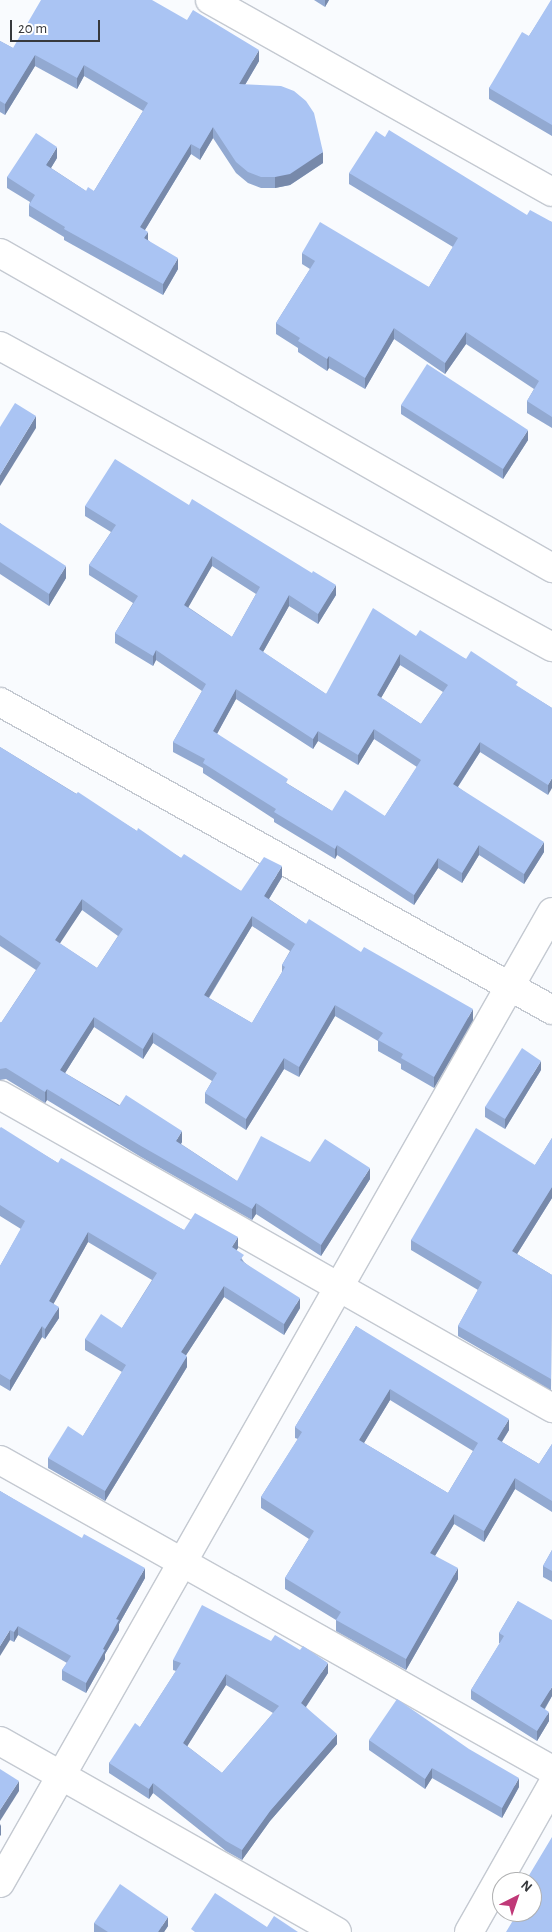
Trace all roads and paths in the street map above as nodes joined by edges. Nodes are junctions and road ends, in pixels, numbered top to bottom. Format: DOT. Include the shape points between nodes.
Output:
graph roads {
  1 [pos="210,0"];
  2 [pos="552,192"];
  3 [pos="0,253"];
  4 [pos="0,346"];
  5 [pos="552,568"];
  6 [pos="552,647"];
  7 [pos="0,702"];
  8 [pos="552,912"];
  9 [pos="510,986"];
  10 [pos="552,1010"];
  11 [pos="0,1095"];
  12 [pos="339,1287"];
  13 [pos="552,1408"];
  14 [pos="0,1460"];
  15 [pos="182,1562"];
  16 [pos="0,1741"];
  17 [pos="552,1770"];
  18 [pos="61,1776"];
  19 [pos="552,1785"];
  20 [pos="0,1883"];
  21 [pos="337,1932"];
  22 [pos="469,1932"];
  1 -- 2 [label="street"];
  3 -- 5 [label="street"];
  4 -- 6 [label="street"];
  7 -- 9 [label="street"];
  8 -- 9 [label="street"];
  9 -- 10 [label="street"];
  9 -- 12 [label="street"];
  11 -- 12 [label="street"];
  12 -- 13 [label="street"];
  12 -- 15 [label="street"];
  14 -- 15 [label="street"];
  15 -- 17 [label="street"];
  15 -- 18 [label="street"];
  16 -- 18 [label="street"];
  18 -- 20 [label="street"];
  18 -- 21 [label="street"];
  19 -- 22 [label="street"];
}
